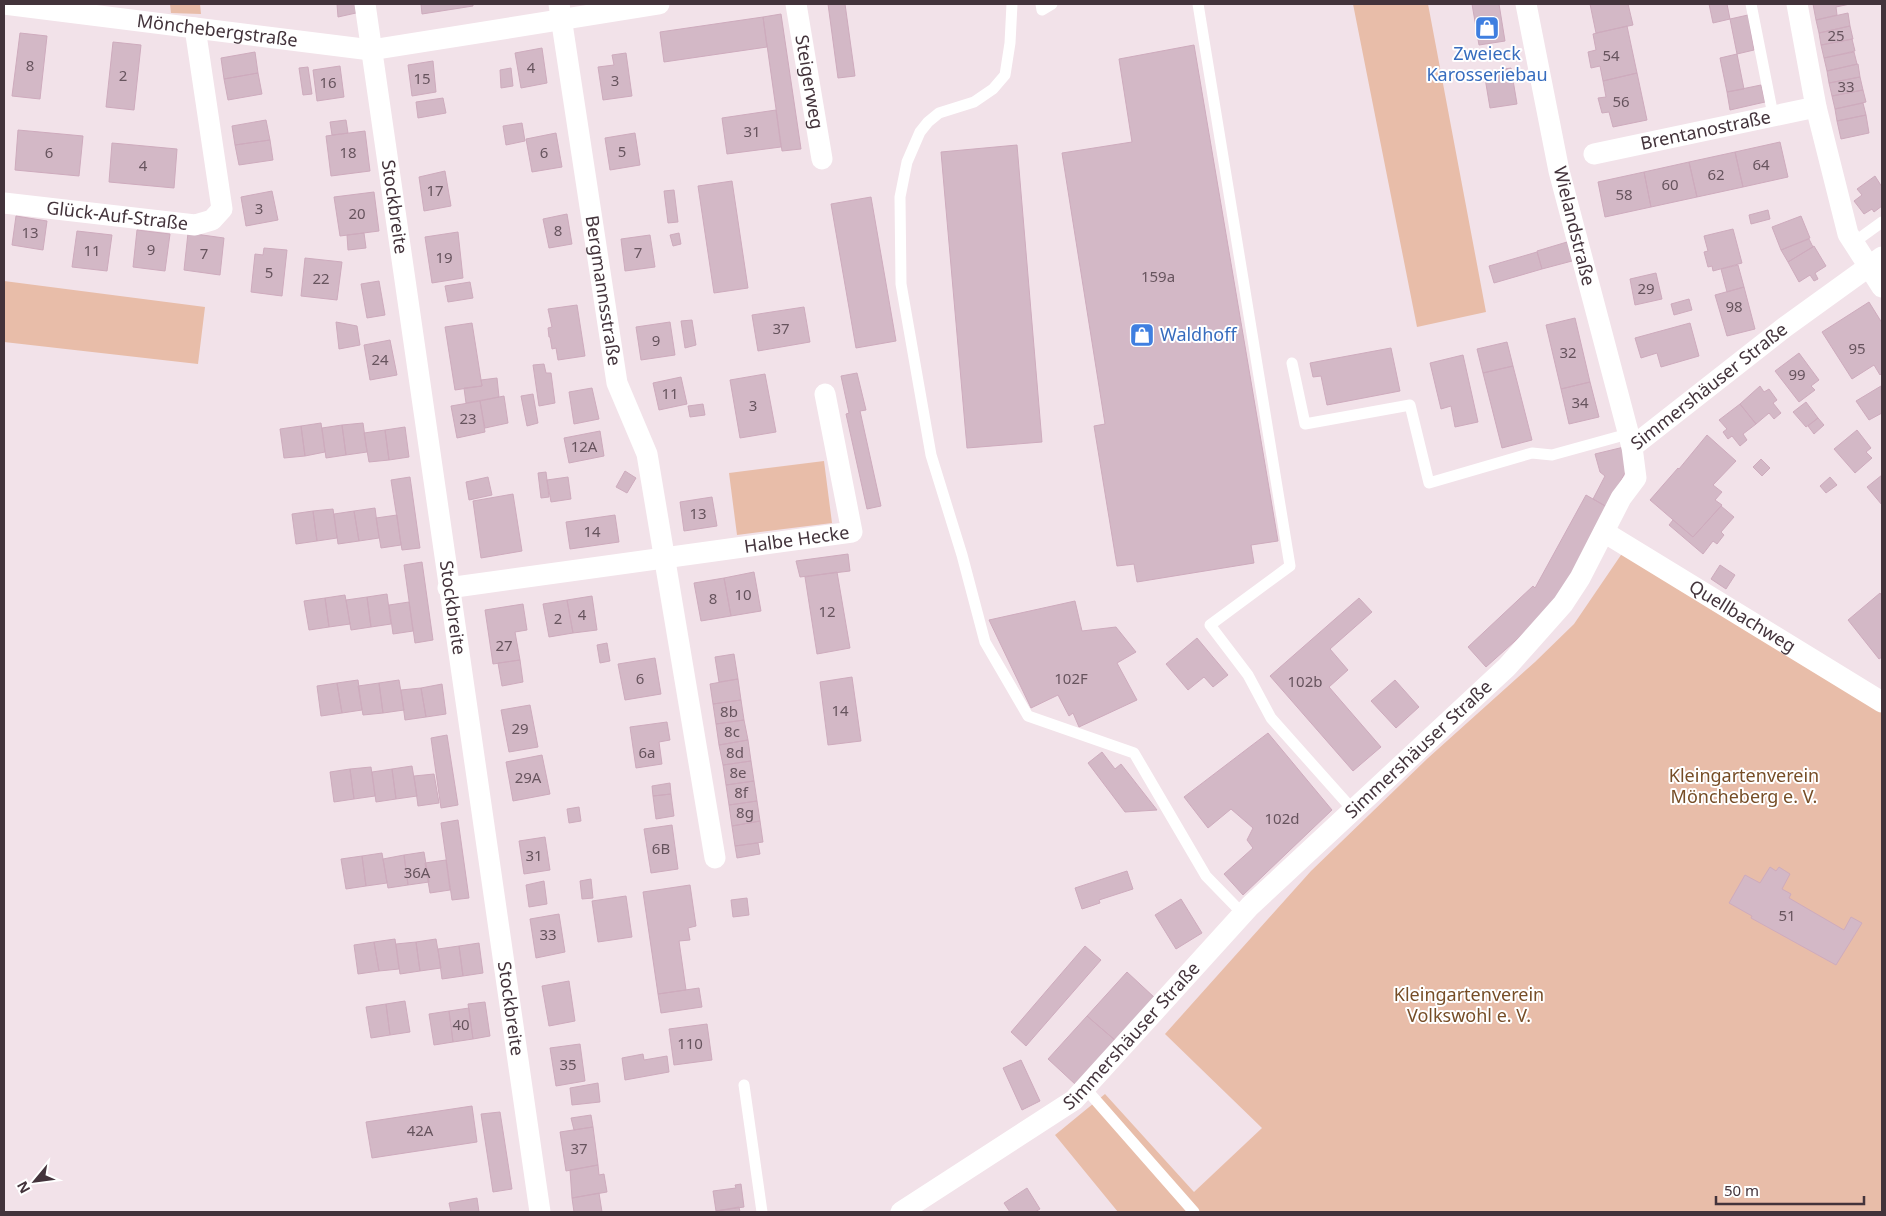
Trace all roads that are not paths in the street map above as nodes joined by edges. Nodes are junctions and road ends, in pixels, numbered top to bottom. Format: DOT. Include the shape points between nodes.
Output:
graph roads {
  1 [pos="4,4"];
  2 [pos="365,4"];
  3 [pos="656,4"];
  4 [pos="796,4"];
  5 [pos="1012,4"];
  6 [pos="1041,4"];
  7 [pos="1052,4"];
  8 [pos="1198,4"];
  9 [pos="1526,4"];
  10 [pos="1751,4"];
  11 [pos="1797,4"];
  12 [pos="560,11"];
  13 [pos="195,28"];
  14 [pos="371,50"];
  15 [pos="1816,107"];
  16 [pos="1773,115"];
  17 [pos="1594,154"];
  18 [pos="822,160"];
  19 [pos="4,202"];
  20 [pos="1882,222"];
  21 [pos="1853,243"];
  22 [pos="1876,261"];
  23 [pos="1882,287"];
  24 [pos="1292,362"];
  25 [pos="825,394"];
  26 [pos="1630,440"];
  27 [pos="1604,532"];
  28 [pos="663,557"];
  29 [pos="448,588"];
  30 [pos="1882,702"];
  31 [pos="1352,810"];
  32 [pos="715,858"];
  33 [pos="1243,914"];
  34 [pos="744,1085"];
  35 [pos="1085,1088"];
  36 [pos="908,1210"];
  37 [pos="540,1212"];
  38 [pos="762,1212"];
  39 [pos="1194,1212"];
  1 -- 13 [label="street, Mönchebergstraße"];
  2 -- 14 [label="street, Stockbreite"];
  3 -- 12 [label="street"];
  4 -- 18 [label="street, Steigerweg"];
  5 -- 33 [label="lane" via="1005,75 993,89 974,102 939,113 928,122 906,162 900,197 901,284 931,455 985,642 1028,716 1134,753 1206,876"];
  6 -- 7 [label="lane" via="1042,10"];
  8 -- 31 [label="lane" via="1290,566 1210,625 1248,675 1271,718"];
  9 -- 26 [label="street, Wielandstraße" via="1559,171"];
  10 -- 16 [label="lane"];
  11 -- 15 [label="street"];
  12 -- 14 [label="street"];
  12 -- 28 [label="street, Bergmannsstraße" via="617,383 647,454"];
  13 -- 14 [label="street, Mönchebergstraße"];
  13 -- 19 [label="street, Glück-Auf-Straße" via="222,209 212,220 195,225"];
  14 -- 29 [label="street, Stockbreite"];
  15 -- 16 [label="street, Brentanostraße"];
  15 -- 21 [label="street"];
  16 -- 17 [label="street, Brentanostraße"];
  20 -- 21 [label="lane"];
  21 -- 22 [label="street"];
  22 -- 23 [label="street"];
  22 -- 26 [label="street, Simmershäuser Straße"];
  24 -- 26 [label="lane" via="1305,424 1410,405 1429,483 1532,454 1552,454"];
  25 -- 28 [label="street, Halbe Hecke" via="852,532"];
  26 -- 27 [label="street, Simmershäuser Straße" via="1636,478 1621,498"];
  27 -- 30 [label="street, Quellbachweg"];
  27 -- 31 [label="street, Simmershäuser Straße" via="1563,604 1507,666"];
  28 -- 29 [label="street, Halbe Hecke"];
  28 -- 32 [label="street"];
  29 -- 37 [label="street, Stockbreite"];
  31 -- 33 [label="street, Simmershäuser Straße"];
  33 -- 35 [label="street, Simmershäuser Straße"];
  34 -- 38 [label="lane"];
  35 -- 36 [label="street, Simmershäuser Straße" via="1074,1100"];
  35 -- 39 [label="lane"];
}
